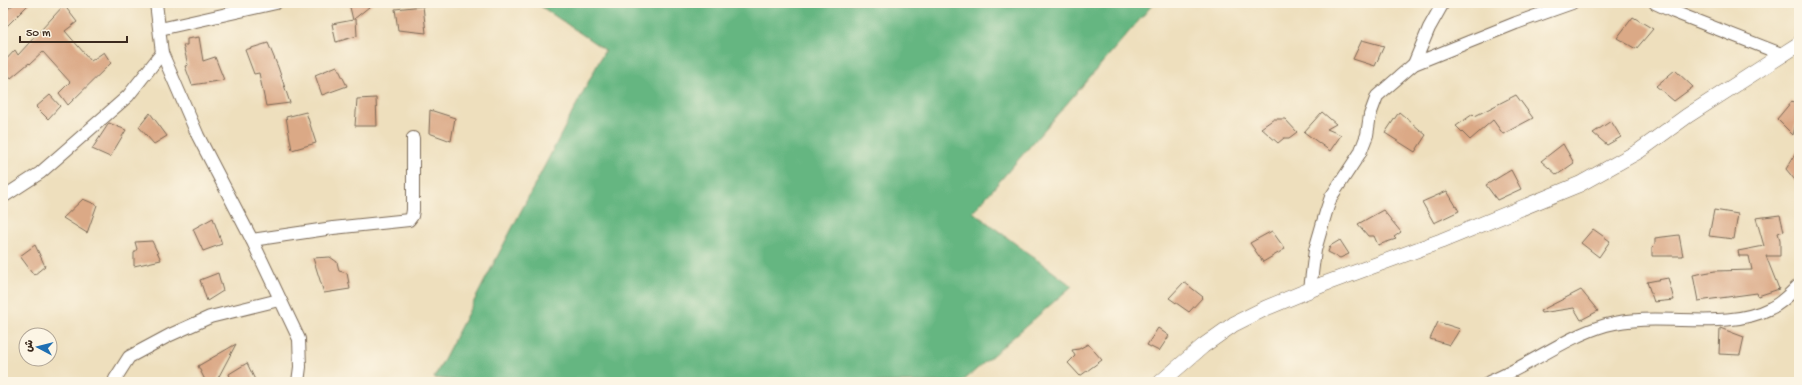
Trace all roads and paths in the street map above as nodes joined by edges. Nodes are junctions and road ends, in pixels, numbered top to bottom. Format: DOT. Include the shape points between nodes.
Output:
graph roads {
  1 [pos="156,3"];
  2 [pos="276,3"];
  3 [pos="1443,3"];
  4 [pos="1572,3"];
  5 [pos="1654,3"];
  6 [pos="160,29"];
  7 [pos="1799,44"];
  8 [pos="162,54"];
  9 [pos="1784,55"];
  10 [pos="1414,64"];
  11 [pos="414,138"];
  12 [pos="3,197"];
  13 [pos="252,240"];
  14 [pos="1799,285"];
  15 [pos="1310,289"];
  16 [pos="279,300"];
  17 [pos="115,382"];
  18 [pos="298,382"];
  19 [pos="1161,382"];
  20 [pos="1489,382"];
  1 -- 6 [label="street"];
  2 -- 6 [label="street"];
  3 -- 10 [label="street"];
  4 -- 10 [label="street"];
  5 -- 9 [label="street"];
  6 -- 8 [label="street"];
  7 -- 9 [label="street"];
  8 -- 12 [label="street" via="128,96 40,173"];
  8 -- 13 [label="street" via="198,136"];
  9 -- 15 [label="street" via="1688,116 1639,151 1580,184 1441,241"];
  10 -- 15 [label="street" via="1377,96 1360,153 1331,197 1324,217 1315,250"];
  11 -- 13 [label="street" via="413,210 409,220"];
  13 -- 16 [label="street"];
  14 -- 20 [label="street" via="1772,308 1753,315 1738,318 1640,320 1607,325"];
  15 -- 19 [label="street" via="1234,324 1203,346"];
  16 -- 17 [label="street" via="210,317 170,335 129,357"];
  16 -- 18 [label="street" via="299,339"];
}
